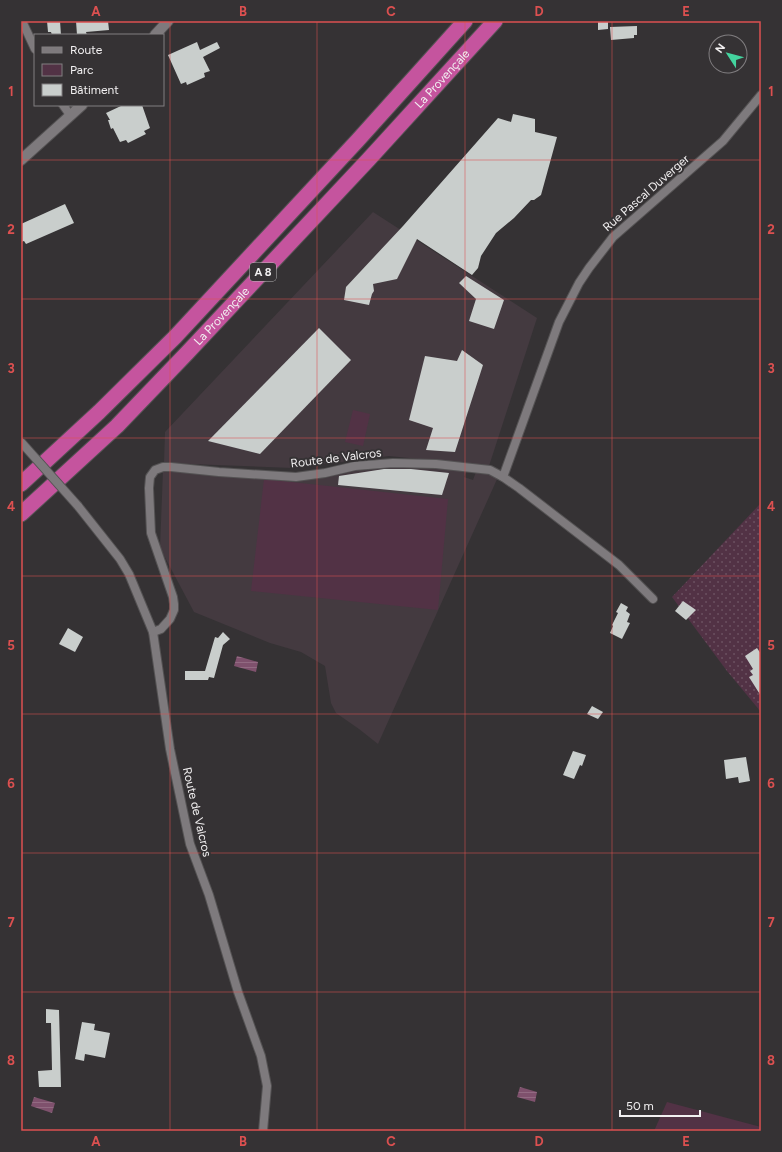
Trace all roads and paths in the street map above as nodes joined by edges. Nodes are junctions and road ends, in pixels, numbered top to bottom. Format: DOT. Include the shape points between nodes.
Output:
graph roads {
  1 [pos="22,21"];
  2 [pos="168,21"];
  3 [pos="451,21"];
  4 [pos="465,21"];
  5 [pos="495,21"];
  6 [pos="155,34"];
  7 [pos="34,47"];
  8 [pos="761,95"];
  9 [pos="64,106"];
  10 [pos="81,106"];
  11 [pos="70,115"];
  12 [pos="21,160"];
  13 [pos="207,303"];
  14 [pos="21,442"];
  15 [pos="504,477"];
  16 [pos="21,484"];
  17 [pos="21,514"];
  18 [pos="653,599"];
  19 [pos="153,632"];
  20 [pos="263,1131"];
  1 -- 7 [label="street"];
  2 -- 6 [label="street"];
  3 -- 13 [label="highway"];
  4 -- 13 [label="highway, La Provençale / A 8"];
  5 -- 17 [label="highway, La Provençale / A 8" via="370,159 117,426"];
  8 -- 15 [label="street, Rue Pascal Duverger" via="723,141 613,237 589,268 558,322"];
  9 -- 11 [label="street"];
  10 -- 11 [label="street"];
  11 -- 12 [label="street"];
  13 -- 16 [label="highway, La Provençale / A 8" via="99,412"];
  14 -- 19 [label="street, Route de Valcros, bridge" via="78,506 120,559 129,574"];
  15 -- 18 [label="street, Route de Valcros" via="619,565"];
  15 -- 19 [label="street, Route de Valcros" via="483,468 393,463 355,466 296,476 171,467 155,470 150,476 149,488 151,533 173,597 174,610 161,629"];
  19 -- 20 [label="street, Route de Valcros" via="170,748 190,844 261,1056 267,1086"];
}
